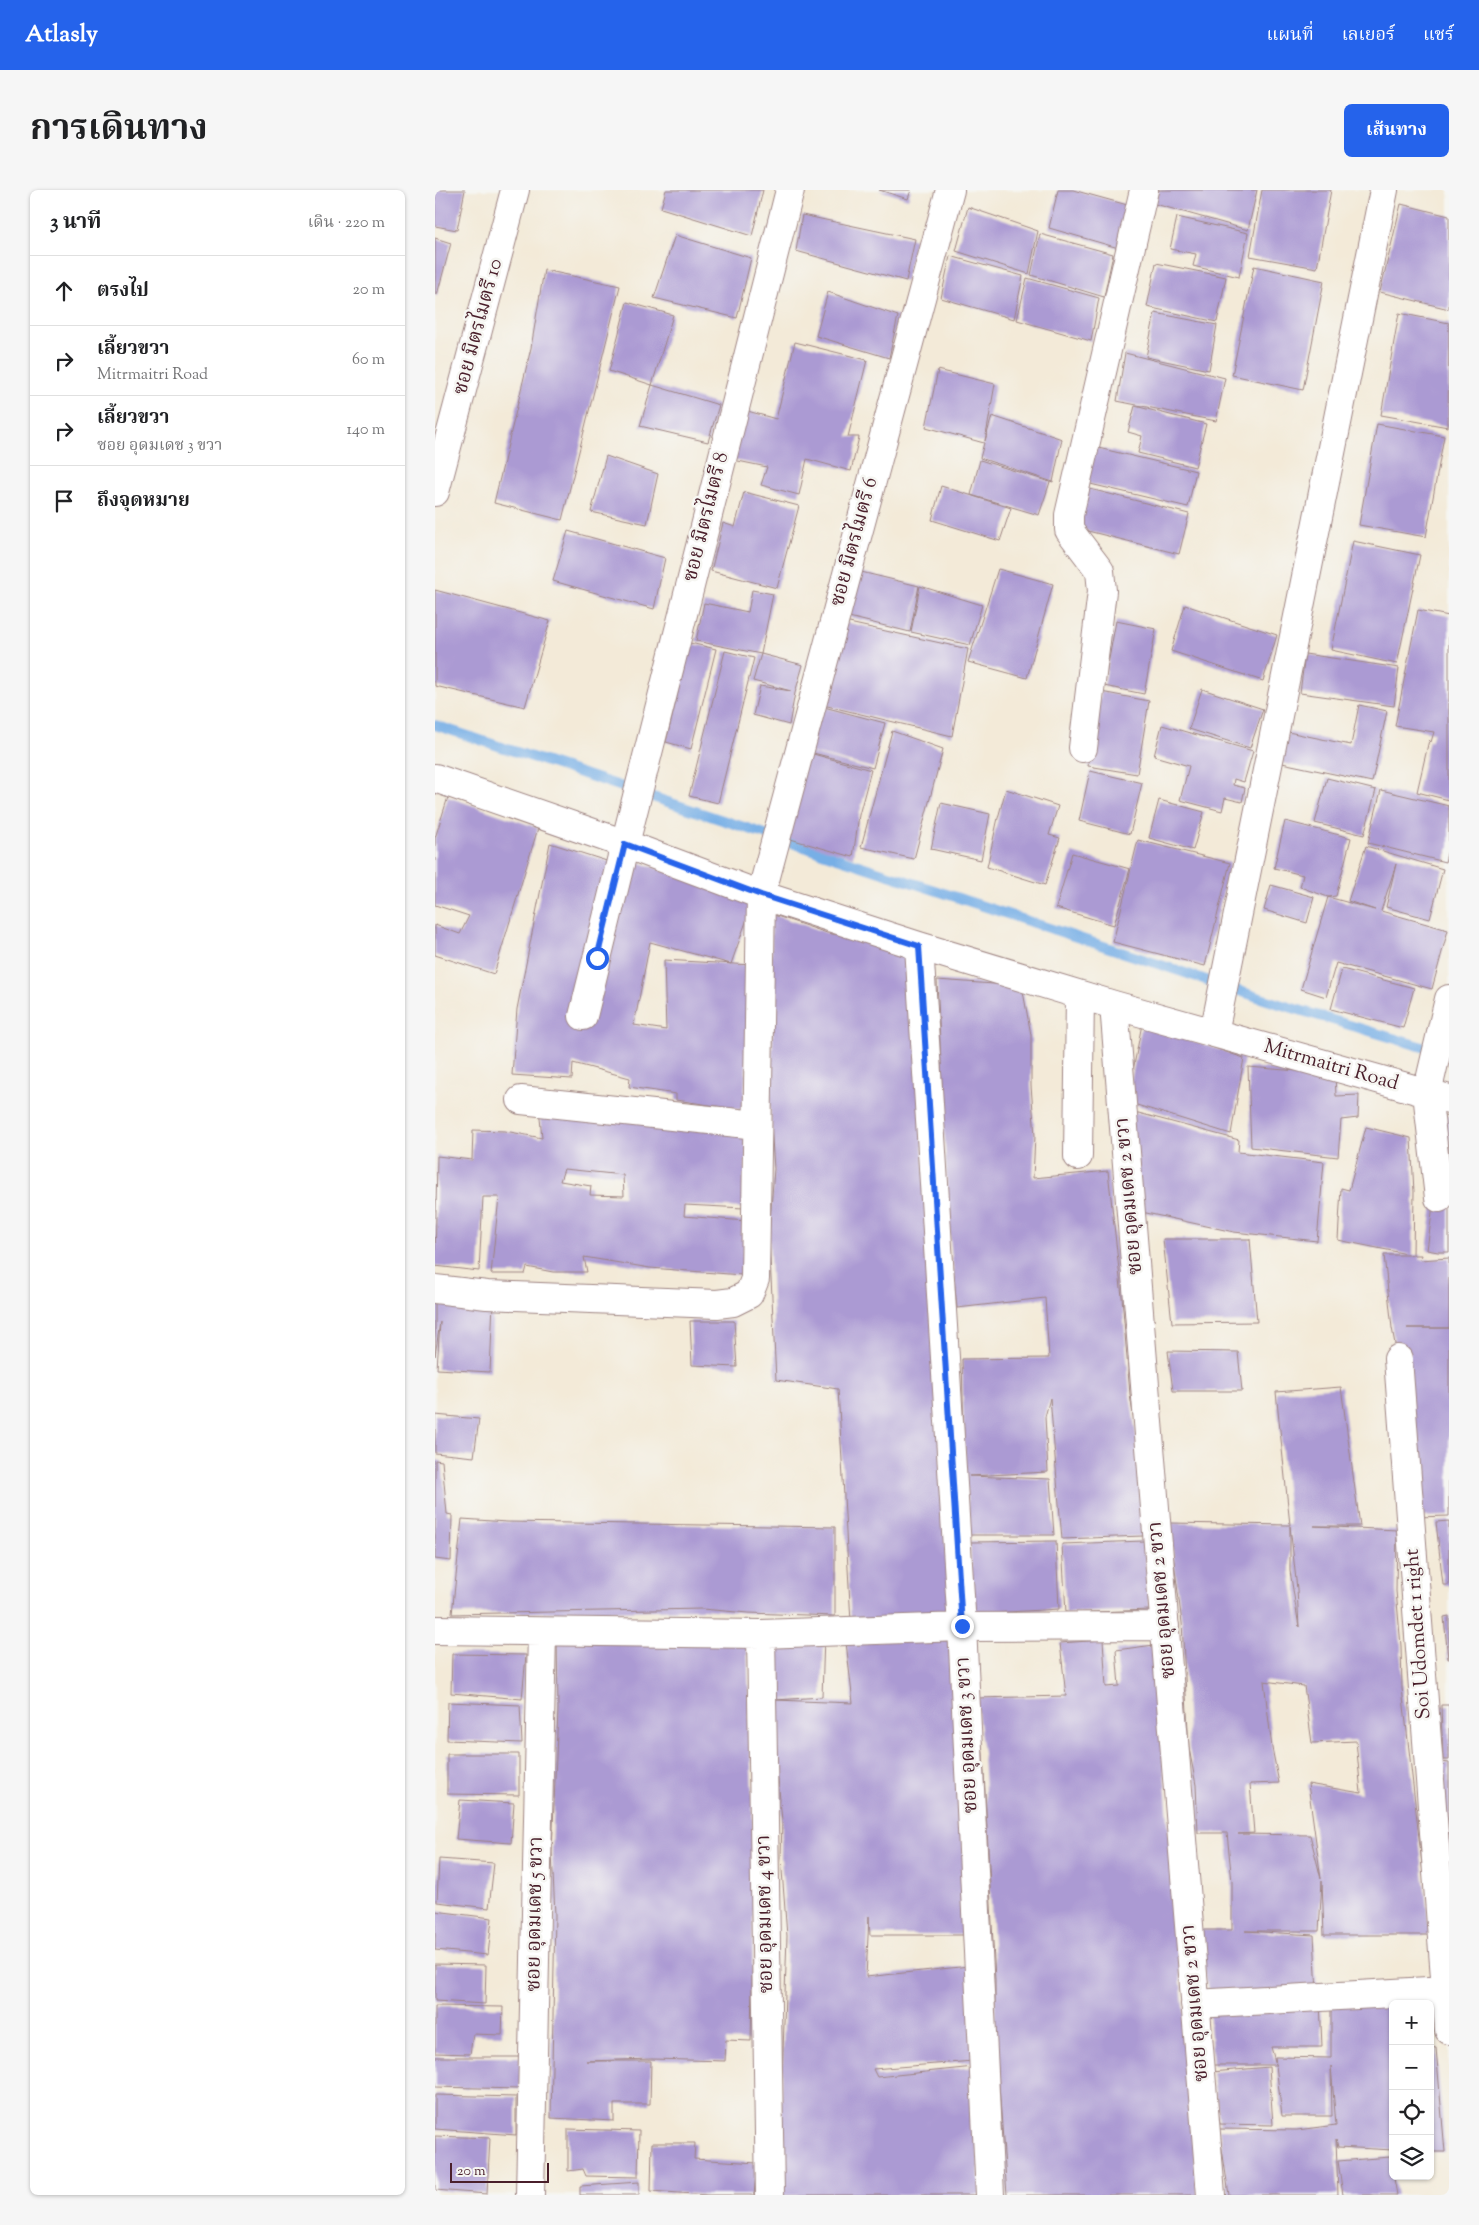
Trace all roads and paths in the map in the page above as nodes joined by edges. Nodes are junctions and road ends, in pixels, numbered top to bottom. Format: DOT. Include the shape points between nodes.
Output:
graph roads {
  1 [pos="515,190"];
  2 [pos="790,190"];
  3 [pos="950,190"];
  4 [pos="1144,190"];
  5 [pos="1384,190"];
  6 [pos="435,492"];
  7 [pos="1083,748"];
  8 [pos="435,778"];
  9 [pos="625,844"];
  10 [pos="761,895"];
  11 [pos="919,946"];
  12 [pos="1080,995"];
  13 [pos="1449,999"];
  14 [pos="1114,1005"];
  15 [pos="583,1016"];
  16 [pos="1214,1033"];
  17 [pos="1438,1096"];
  18 [pos="521,1100"];
  19 [pos="757,1125"];
  20 [pos="1078,1156"];
  21 [pos="1439,1198"];
  22 [pos="435,1290"];
  23 [pos="1398,1359"];
  24 [pos="962,1626"];
  25 [pos="1165,1626"];
  26 [pos="435,1630"];
  27 [pos="542,1632"];
  28 [pos="761,1634"];
  29 [pos="1446,1990"];
  30 [pos="1195,2004"];
  31 [pos="1449,2030"];
  32 [pos="530,2195"];
  33 [pos="770,2195"];
  34 [pos="990,2195"];
  35 [pos="1211,2195"];
  1 -- 6 [label="street, ซอย มิตรไมตรี 10"];
  2 -- 9 [label="street, ซอย มิตรไมตรี 8"];
  3 -- 10 [label="street, ซอย มิตรไมตรี 6"];
  4 -- 7 [label="street" via="1069,515 1069,530 1100,571 1102,591"];
  5 -- 16 [label="street"];
  8 -- 9 [label="street"];
  9 -- 10 [label="street"];
  9 -- 15 [label="street, ซอย มิตรไมตรี 8"];
  10 -- 11 [label="street"];
  10 -- 19 [label="street, ซอย มิตรไมตรี 6"];
  11 -- 12 [label="street, Mitrmaitri Road"];
  11 -- 24 [label="street, ซอย อุดมเดช 3 ขวา"];
  12 -- 14 [label="street, Mitrmaitri Road"];
  12 -- 20 [label="street"];
  13 -- 17 [label="street"];
  14 -- 16 [label="street, Mitrmaitri Road"];
  14 -- 25 [label="street, ซอย อุดมเดช 2 ขวา"];
  16 -- 17 [label="street, Mitrmaitri Road"];
  17 -- 21 [label="street"];
  18 -- 19 [label="street"];
  19 -- 22 [label="street, ซอย มิตรไมตรี 6" via="755,1279 749,1294 733,1302 717,1304"];
  23 -- 29 [label="street, Soi Udomdet 1 right"];
  24 -- 25 [label="street"];
  24 -- 28 [label="street"];
  24 -- 34 [label="street, ซอย อุดมเดช 3 ขวา"];
  25 -- 30 [label="street, ซอย อุดมเดช 2 ขวา"];
  26 -- 27 [label="street"];
  27 -- 28 [label="street"];
  27 -- 32 [label="street, ซอย อุดมเดช 5 ขวา"];
  28 -- 33 [label="street, ซอย อุดมเดช 4 ขวา"];
  29 -- 30 [label="street"];
  29 -- 31 [label="street, Soi Udomdet 1 right"];
  30 -- 35 [label="street, ซอย อุดมเดช 2 ขวา"];
}
